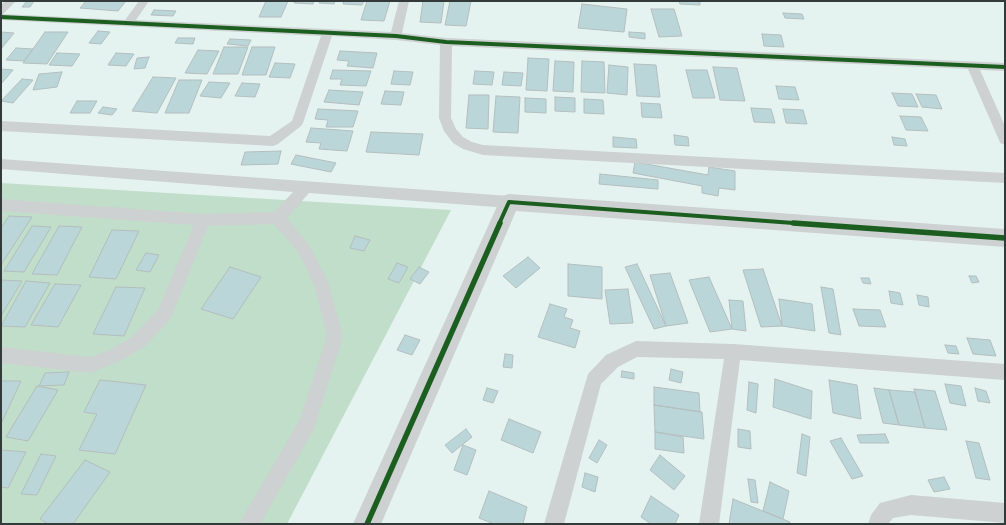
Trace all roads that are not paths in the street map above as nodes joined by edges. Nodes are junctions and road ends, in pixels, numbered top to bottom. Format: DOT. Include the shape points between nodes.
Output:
graph roads {
  1 [pos="10,1"];
  2 [pos="144,1"];
  3 [pos="404,1"];
  4 [pos="1,10"];
  5 [pos="1,17"];
  6 [pos="128,23"];
  7 [pos="328,33"];
  8 [pos="396,36"];
  9 [pos="446,42"];
  10 [pos="972,65"];
  11 [pos="1005,67"];
  12 [pos="1,126"];
  13 [pos="1005,140"];
  14 [pos="1,164"];
  15 [pos="1005,178"];
  16 [pos="306,187"];
  17 [pos="509,202"];
  18 [pos="1,205"];
  19 [pos="278,218"];
  20 [pos="203,220"];
  21 [pos="1005,238"];
  22 [pos="733,352"];
  23 [pos="1,356"];
  24 [pos="1005,372"];
  25 [pos="1005,513"];
  26 [pos="249,524"];
  27 [pos="367,524"];
  28 [pos="554,524"];
  29 [pos="709,524"];
  30 [pos="878,524"];
  1 -- 4 [label="street"];
  2 -- 6 [label="street"];
  3 -- 8 [label="street"];
  5 -- 6 [label="street"];
  6 -- 7 [label="street"];
  7 -- 8 [label="street"];
  7 -- 12 [label="street" via="297,123 273,141"];
  8 -- 9 [label="street"];
  9 -- 10 [label="street"];
  9 -- 15 [label="street" via="445,118 450,131 458,140 483,150"];
  10 -- 11 [label="street"];
  10 -- 13 [label="street"];
  14 -- 16 [label="street"];
  16 -- 17 [label="street"];
  16 -- 19 [label="street"];
  17 -- 21 [label="street"];
  17 -- 27 [label="street"];
  18 -- 20 [label="street"];
  19 -- 20 [label="street"];
  19 -- 26 [label="street" via="304,249 323,287 335,336 308,423"];
  20 -- 23 [label="street" via="164,315 138,342 92,365"];
  22 -- 24 [label="street"];
  22 -- 28 [label="street" via="636,349 612,361 594,380"];
  22 -- 29 [label="street"];
  25 -- 30 [label="street" via="911,506 887,510"];
}
